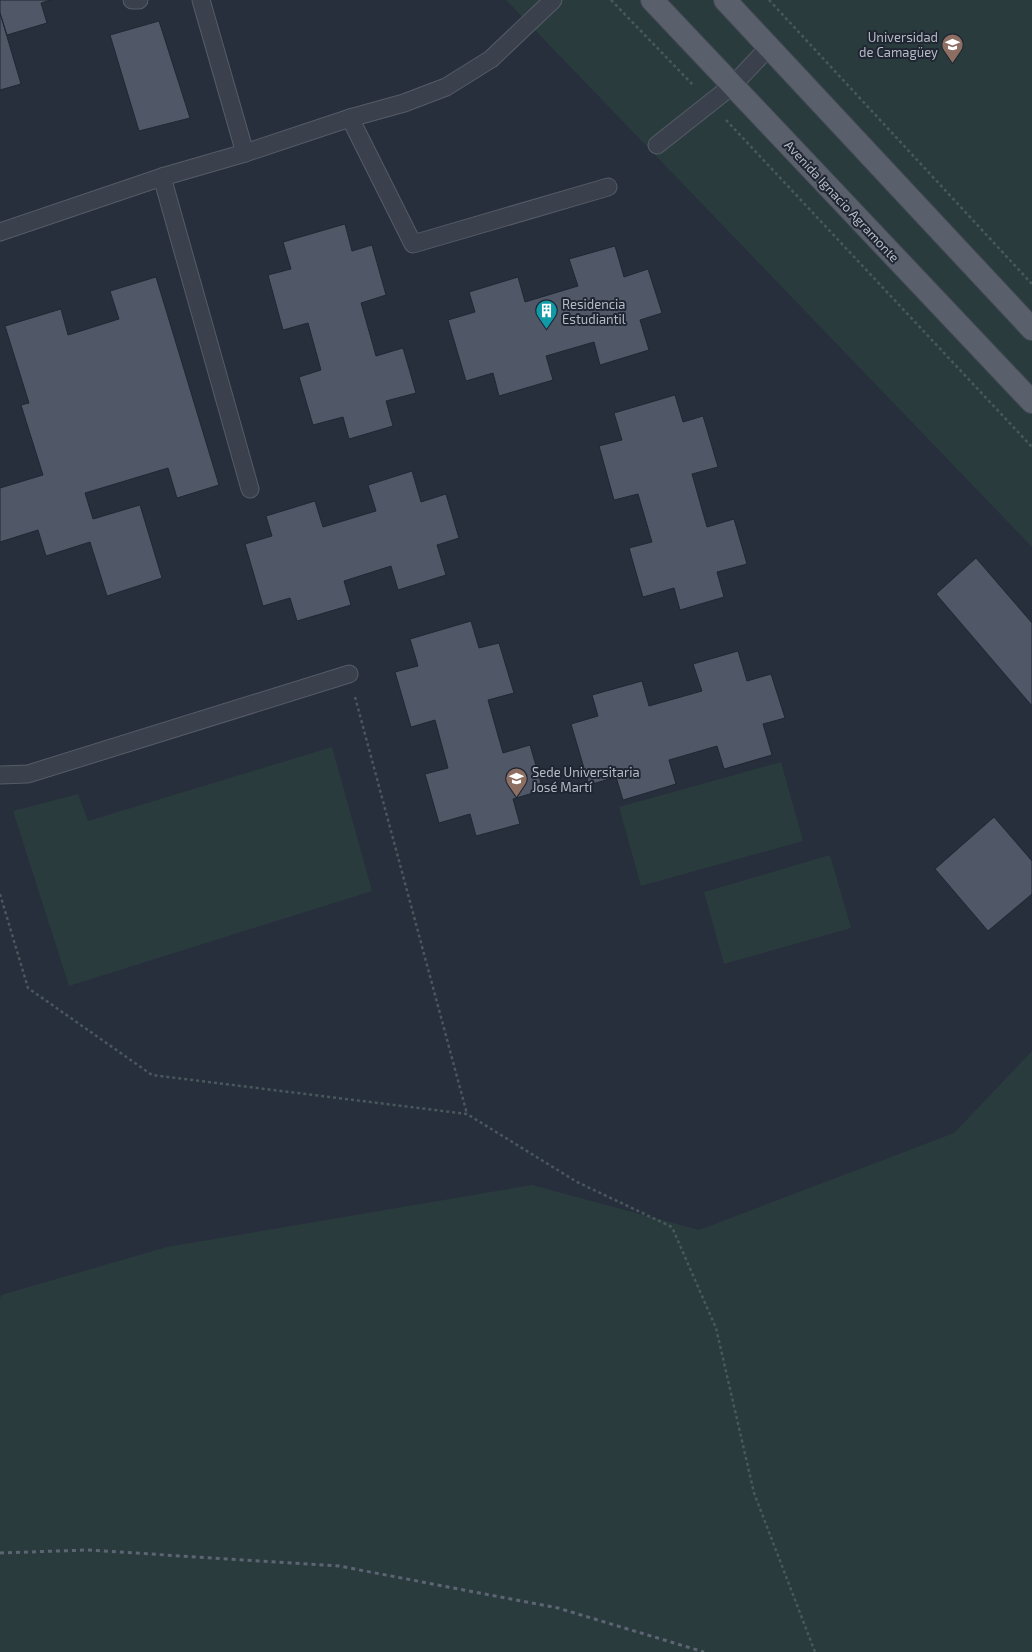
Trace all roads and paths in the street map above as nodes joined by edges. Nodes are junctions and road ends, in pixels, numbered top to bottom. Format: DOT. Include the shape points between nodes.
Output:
graph roads {
  1 [pos="132,0"];
  2 [pos="139,0"];
  3 [pos="201,0"];
  4 [pos="553,0"];
  5 [pos="611,0"];
  6 [pos="652,0"];
  7 [pos="725,0"];
  8 [pos="769,0"];
  9 [pos="769,47"];
  10 [pos="733,85"];
  11 [pos="710,103"];
  12 [pos="350,118"];
  13 [pos="658,145"];
  14 [pos="245,153"];
  15 [pos="162,177"];
  16 [pos="608,186"];
  17 [pos="0,232"];
  18 [pos="1032,284"];
  19 [pos="1032,329"];
  20 [pos="1032,402"];
  21 [pos="1032,447"];
  22 [pos="250,489"];
  23 [pos="349,674"];
  24 [pos="0,775"];
  25 [pos="0,894"];
  26 [pos="467,1114"];
  27 [pos="815,1652"];
  1 -- 2 [label="lane"];
  3 -- 14 [label="lane"];
  4 -- 12 [label="lane" via="491,59 446,87 404,103"];
  5 -- 11 [label="path"];
  6 -- 10 [label="main road, Avenida Ignacio Agramonte"];
  7 -- 9 [label="main road"];
  8 -- 18 [label="path"];
  9 -- 10 [label="lane"];
  9 -- 19 [label="main road"];
  10 -- 11 [label="lane"];
  10 -- 20 [label="main road, Avenida Ignacio Agramonte"];
  11 -- 13 [label="lane"];
  11 -- 21 [label="path"];
  12 -- 14 [label="lane"];
  12 -- 16 [label="lane" via="413,244"];
  14 -- 15 [label="lane"];
  15 -- 17 [label="lane"];
  15 -- 22 [label="lane"];
  23 -- 24 [label="lane" via="28,774"];
  23 -- 26 [label="path"];
  25 -- 26 [label="path" via="28,988 152,1075"];
  26 -- 27 [label="path" via="577,1182 672,1226 716,1328 754,1493"];
}
